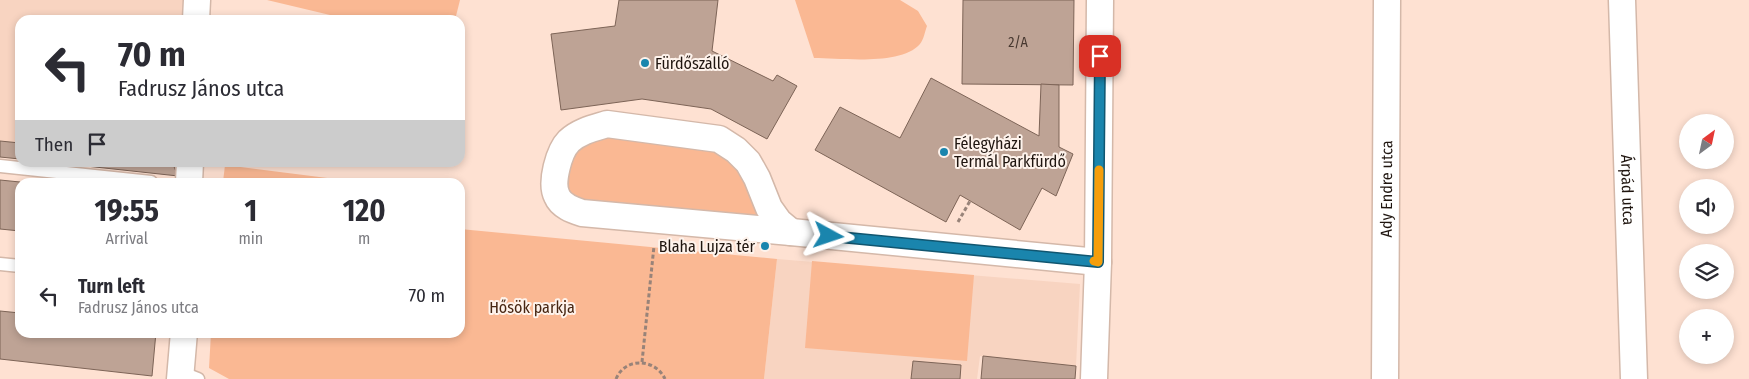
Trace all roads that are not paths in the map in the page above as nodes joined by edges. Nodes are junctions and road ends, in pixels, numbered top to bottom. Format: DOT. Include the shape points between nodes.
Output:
graph roads {
  1 [pos="197,0"];
  2 [pos="1100,0"];
  3 [pos="1387,0"];
  4 [pos="1622,0"];
  5 [pos="196,15"];
  6 [pos="0,166"];
  7 [pos="113,178"];
  8 [pos="791,232"];
  9 [pos="1098,262"];
  10 [pos="0,264"];
  11 [pos="15,266"];
  12 [pos="184,338"];
  13 [pos="186,377"];
  14 [pos="1094,379"];
  15 [pos="1385,379"];
  16 [pos="1634,379"];
  1 -- 5 [label="street"];
  2 -- 9 [label="street"];
  3 -- 15 [label="street, Ady Endre utca"];
  4 -- 16 [label="street, Árpád utca"];
  6 -- 7 [label="lane"];
  8 -- 8 [label="street" via="582,213 567,208 557,196 554,181 558,161 568,142 583,131 607,124 719,140 748,162 769,208"];
  8 -- 9 [label="street"];
  9 -- 14 [label="street"];
  10 -- 11 [label="lane"];
  12 -- 13 [label="street"];
}
